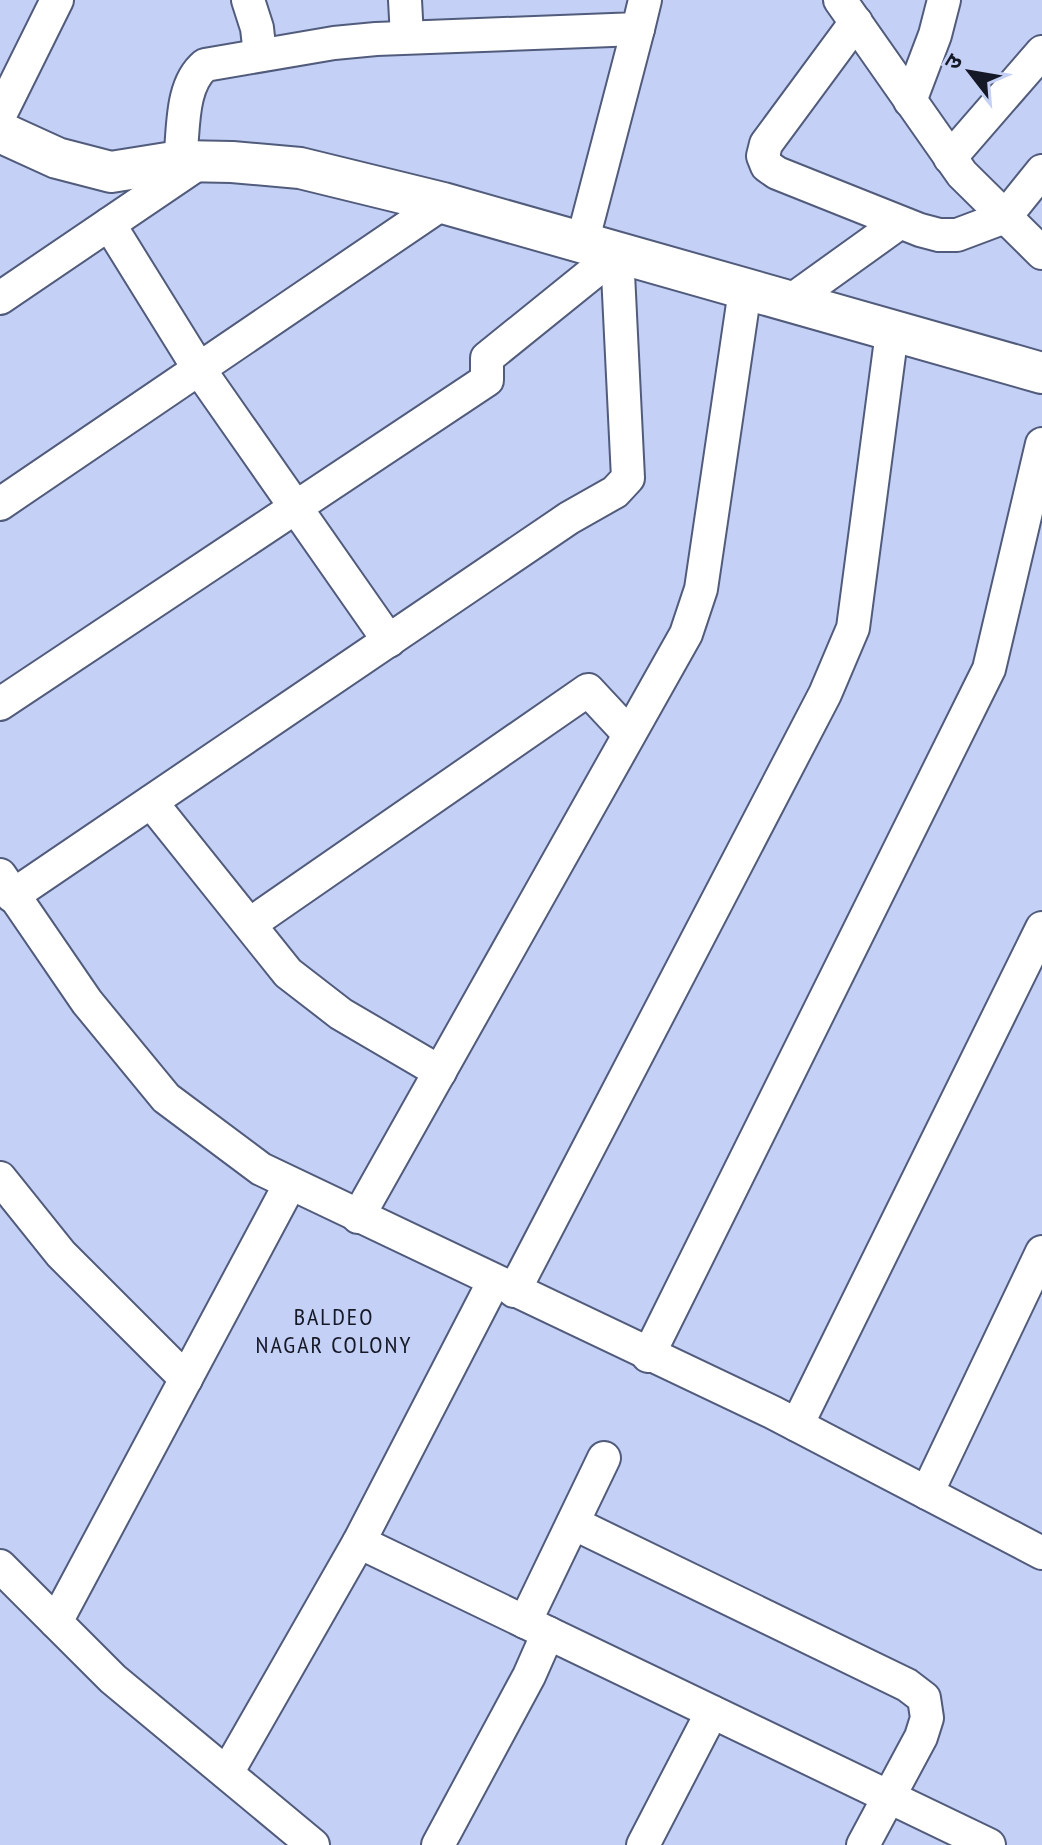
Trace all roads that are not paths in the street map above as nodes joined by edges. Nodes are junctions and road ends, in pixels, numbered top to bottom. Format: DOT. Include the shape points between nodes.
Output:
graph roads {
  1 [pos="57,0"];
  2 [pos="248,0"];
  3 [pos="405,0"];
  4 [pos="944,0"];
  5 [pos="848,11"];
  6 [pos="642,15"];
  7 [pos="407,37"];
  8 [pos="1042,52"];
  9 [pos="260,55"];
  10 [pos="910,101"];
  11 [pos="0,115"];
  12 [pos="0,132"];
  13 [pos="950,158"];
  14 [pos="191,161"];
  15 [pos="1042,171"];
  16 [pos="443,203"];
  17 [pos="899,223"];
  18 [pos="109,224"];
  19 [pos="1029,233"];
  20 [pos="600,248"];
  21 [pos="745,290"];
  22 [pos="0,298"];
  23 [pos="789,302"];
  24 [pos="892,332"];
  25 [pos="199,369"];
  26 [pos="1042,373"];
  27 [pos="1042,444"];
  28 [pos="0,504"];
  29 [pos="294,508"];
  30 [pos="389,641"];
  31 [pos="0,704"];
  32 [pos="629,734"];
  33 [pos="151,802"];
  34 [pos="7,896"];
  35 [pos="250,924"];
  36 [pos="1042,928"];
  37 [pos="440,1072"];
  38 [pos="0,1178"];
  39 [pos="290,1184"];
  40 [pos="358,1217"];
  41 [pos="1042,1252"];
  42 [pos="504,1286"];
  43 [pos="648,1356"];
  44 [pos="186,1379"];
  45 [pos="797,1425"];
  46 [pos="604,1458"];
  47 [pos="927,1493"];
  48 [pos="573,1523"];
  49 [pos="359,1542"];
  50 [pos="1042,1553"];
  51 [pos="0,1566"];
  52 [pos="56,1622"];
  53 [pos="536,1628"];
  54 [pos="712,1712"];
  55 [pos="227,1773"];
  56 [pos="890,1796"];
  57 [pos="313,1845"];
  58 [pos="438,1845"];
  59 [pos="643,1845"];
  60 [pos="863,1845"];
  61 [pos="989,1845"];
  1 -- 11 [label="street"];
  2 -- 9 [label="street"];
  3 -- 7 [label="street"];
  4 -- 10 [label="street"];
  5 -- 10 [label="street"];
  5 -- 17 [label="street" via="763,156 777,173"];
  6 -- 7 [label="street"];
  6 -- 20 [label="street"];
  7 -- 9 [label="street"];
  8 -- 13 [label="street"];
  9 -- 14 [label="street" via="205,65 195,74 189,86"];
  10 -- 13 [label="street"];
  12 -- 14 [label="street" via="57,158 111,172"];
  13 -- 19 [label="street"];
  14 -- 16 [label="street" via="300,168"];
  14 -- 18 [label="street"];
  15 -- 19 [label="street"];
  16 -- 20 [label="street"];
  16 -- 25 [label="street"];
  17 -- 19 [label="street" via="939,235"];
  17 -- 23 [label="street"];
  18 -- 22 [label="street"];
  18 -- 25 [label="street"];
  20 -- 21 [label="street"];
  20 -- 29 [label="street" via="487,358 487,380"];
  20 -- 30 [label="street" via="628,478 615,492"];
  21 -- 23 [label="street"];
  21 -- 32 [label="street" via="701,589 686,634"];
  23 -- 24 [label="street"];
  24 -- 26 [label="street"];
  24 -- 42 [label="street" via="853,628 825,694"];
  25 -- 28 [label="street"];
  25 -- 29 [label="street"];
  27 -- 43 [label="street" via="989,669"];
  29 -- 30 [label="street"];
  29 -- 31 [label="street"];
  30 -- 33 [label="street"];
  32 -- 35 [label="street" via="588,690"];
  32 -- 37 [label="street"];
  33 -- 34 [label="street"];
  33 -- 35 [label="street"];
  34 -- 39 [label="street" via="166,1098 261,1169"];
  35 -- 37 [label="street" via="288,973 341,1014"];
  36 -- 45 [label="street"];
  37 -- 40 [label="street"];
  38 -- 44 [label="street" via="61,1254"];
  39 -- 40 [label="street"];
  39 -- 44 [label="street"];
  40 -- 42 [label="street"];
  41 -- 47 [label="street"];
  42 -- 43 [label="street"];
  42 -- 49 [label="street"];
  43 -- 45 [label="street"];
  44 -- 52 [label="street"];
  45 -- 47 [label="street"];
  46 -- 48 [label="street"];
  47 -- 50 [label="street"];
  48 -- 53 [label="street"];
  48 -- 56 [label="street" via="907,1685 924,1698 927,1718 921,1737"];
  49 -- 53 [label="street"];
  49 -- 55 [label="street"];
  51 -- 52 [label="street"];
  52 -- 55 [label="street" via="113,1679"];
  53 -- 54 [label="street"];
  53 -- 58 [label="street" via="529,1676"];
  54 -- 56 [label="street"];
  54 -- 59 [label="street"];
  55 -- 57 [label="street"];
  56 -- 60 [label="street"];
  56 -- 61 [label="street"];
}
